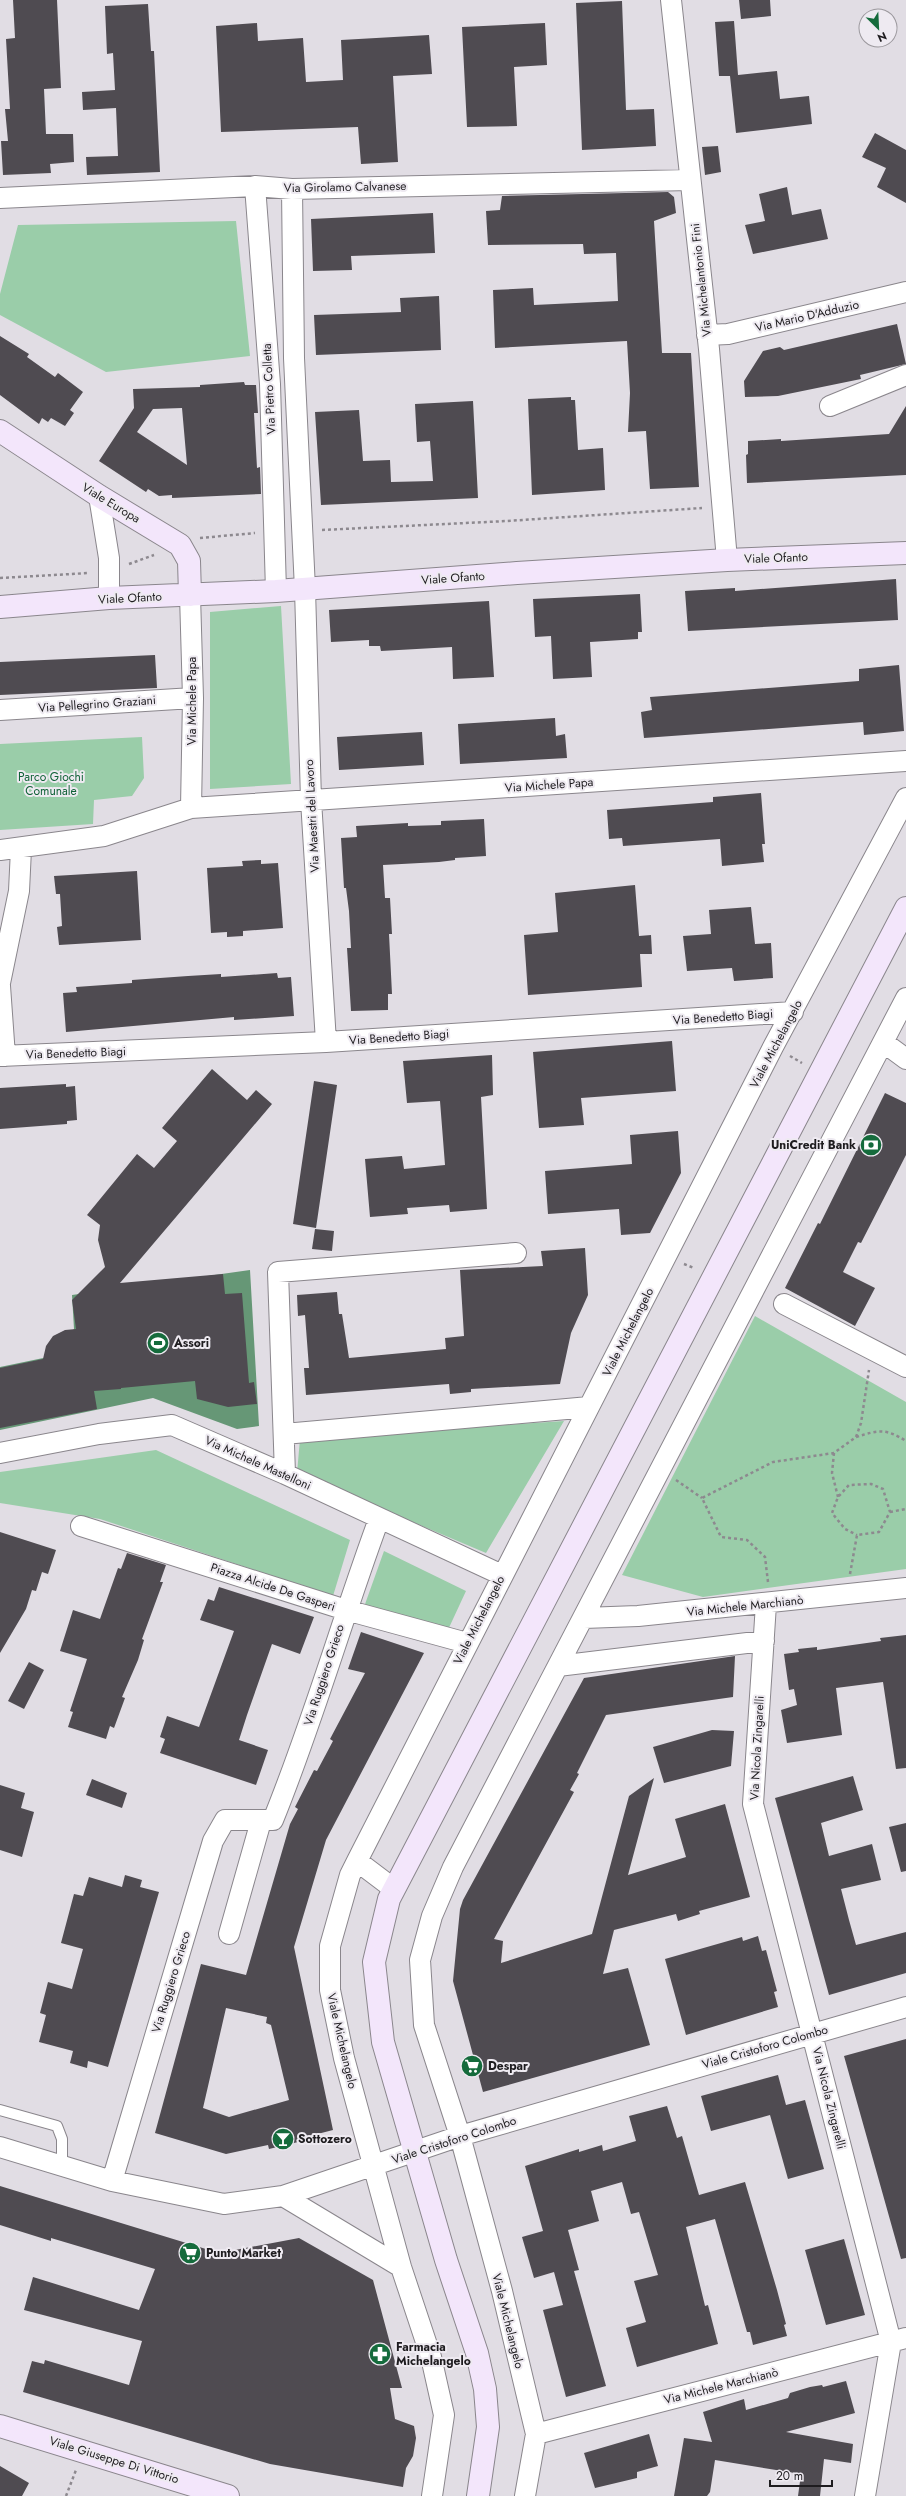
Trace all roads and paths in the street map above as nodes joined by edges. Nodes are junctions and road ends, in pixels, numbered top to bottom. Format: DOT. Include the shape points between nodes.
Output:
graph roads {
  1 [pos="671,0"];
  2 [pos="690,180"];
  3 [pos="255,186"];
  4 [pos="292,189"];
  5 [pos="0,198"];
  6 [pos="906,292"];
  7 [pos="707,335"];
  8 [pos="906,375"];
  9 [pos="830,406"];
  10 [pos="0,431"];
  11 [pos="99,496"];
  12 [pos="722,506"];
  13 [pos="302,531"];
  14 [pos="275,532"];
  15 [pos="180,545"];
  16 [pos="906,553"];
  17 [pos="727,560"];
  18 [pos="305,589"];
  19 [pos="276,591"];
  20 [pos="190,595"];
  21 [pos="109,598"];
  22 [pos="0,607"];
  23 [pos="193,698"];
  24 [pos="0,710"];
  25 [pos="906,761"];
  26 [pos="906,798"];
  27 [pos="310,800"];
  28 [pos="191,808"];
  29 [pos="21,849"];
  30 [pos="0,850"];
  31 [pos="906,908"];
  32 [pos="0,985"];
  33 [pos="906,998"];
  34 [pos="793,1012"];
  35 [pos="326,1042"];
  36 [pos="883,1042"];
  37 [pos="2,1056"];
  38 [pos="906,1059"];
  39 [pos="516,1253"];
  40 [pos="784,1304"];
  41 [pos="872,1349"];
  42 [pos="906,1367"];
  43 [pos="589,1407"];
  44 [pos="284,1434"];
  45 [pos="856,1437"];
  46 [pos="906,1441"];
  47 [pos="834,1453"];
  48 [pos="0,1454"];
  49 [pos="660,1470"];
  50 [pos="285,1474"];
  51 [pos="838,1497"];
  52 [pos="702,1498"];
  53 [pos="906,1509"];
  54 [pos="890,1512"];
  55 [pos="379,1519"];
  56 [pos="81,1526"];
  57 [pos="857,1535"];
  58 [pos="502,1575"];
  59 [pos="906,1588"];
  60 [pos="850,1595"];
  61 [pos="766,1604"];
  62 [pos="346,1610"];
  63 [pos="584,1618"];
  64 [pos="764,1640"];
  65 [pos="467,1643"];
  66 [pos="558,1666"];
  67 [pos="261,1821"];
  68 [pos="357,1861"];
  69 [pos="394,1889"];
  70 [pos="228,1934"];
  71 [pos="906,2007"];
  72 [pos="812,2033"];
  73 [pos="0,2110"];
  74 [pos="460,2136"];
  75 [pos="0,2147"];
  76 [pos="415,2152"];
  77 [pos="62,2166"];
  78 [pos="374,2166"];
  79 [pos="112,2181"];
  80 [pos="283,2196"];
  81 [pos="401,2267"];
  82 [pos="899,2340"];
  83 [pos="0,2426"];
  84 [pos="536,2434"];
  85 [pos="228,2496"];
  86 [pos="432,2496"];
  87 [pos="478,2496"];
  88 [pos="525,2496"];
  89 [pos="865,2496"];
  1 -- 2 [label="street, Via Michelantonio Fini"];
  2 -- 4 [label="street, Via Girolamo Calvanese"];
  2 -- 7 [label="street, Via Michelantonio Fini"];
  3 -- 4 [label="street, Via Girolamo Calvanese"];
  3 -- 5 [label="street, Via Girolamo Calvanese"];
  3 -- 14 [label="street, Via Pietro Colletta" via="270,384"];
  4 -- 13 [label="street" via="294,358"];
  6 -- 7 [label="street, Via Mario D'Adduzio" via="728,334"];
  7 -- 12 [label="street, Via Michelantonio Fini"];
  8 -- 9 [label="street"];
  10 -- 11 [label="street, Viale Europa"];
  11 -- 15 [label="street, Viale Europa"];
  11 -- 21 [label="street" via="108,558"];
  12 -- 13 [label="path" via="507,521"];
  12 -- 17 [label="street, Via Michelantonio Fini"];
  13 -- 18 [label="street"];
  14 -- 15 [label="path" via="204,536"];
  14 -- 19 [label="street, Via Pietro Colletta"];
  15 -- 20 [label="street" via="189,561"];
  16 -- 17 [label="street, Viale Ofanto"];
  17 -- 18 [label="street, Viale Ofanto"];
  18 -- 19 [label="street, Viale Ofanto"];
  18 -- 27 [label="street, Via Maestri del Lavoro"];
  19 -- 20 [label="street, Viale Ofanto"];
  20 -- 21 [label="street, Viale Ofanto"];
  20 -- 23 [label="street, Via Michele Papa"];
  21 -- 22 [label="street, Viale Ofanto"];
  23 -- 24 [label="street, Via Pellegrino Graziani"];
  23 -- 28 [label="street, Via Michele Papa"];
  25 -- 27 [label="street, Via Michele Papa"];
  26 -- 34 [label="street, Viale Michelangelo"];
  27 -- 28 [label="street, Via Michele Papa"];
  27 -- 35 [label="street, Via Maestri del Lavoro"];
  28 -- 29 [label="street, Via Michele Papa" via="104,836"];
  29 -- 30 [label="street"];
  29 -- 32 [label="street" via="19,891"];
  31 -- 69 [label="street"];
  32 -- 37 [label="street"];
  33 -- 36 [label="street, Viale Michelangelo"];
  34 -- 35 [label="street, Via Benedetto Biagi"];
  34 -- 43 [label="street, Viale Michelangelo"];
  35 -- 37 [label="street, Via Benedetto Biagi"];
  36 -- 38 [label="street"];
  36 -- 49 [label="street, Viale Michelangelo"];
  39 -- 44 [label="street" via="278,1272"];
  40 -- 41 [label="street"];
  41 -- 42 [label="street"];
  41 -- 45 [label="path" via="861,1423"];
  43 -- 44 [label="street"];
  43 -- 58 [label="street, Viale Michelangelo"];
  44 -- 50 [label="street"];
  45 -- 46 [label="path" via="877,1430 890,1431"];
  45 -- 47 [label="path"];
  47 -- 51 [label="path" via="832,1473"];
  47 -- 52 [label="path" via="773,1462"];
  48 -- 50 [label="street, Via Michele Mastelloni" via="99,1434 172,1425"];
  49 -- 52 [label="path"];
  49 -- 63 [label="street, Viale Michelangelo"];
  50 -- 55 [label="street, Via Michele Mastelloni"];
  51 -- 54 [label="path" via="849,1485 871,1484 883,1489"];
  51 -- 57 [label="path" via="832,1513 845,1530"];
  52 -- 61 [label="path" via="721,1537 747,1540 765,1557 768,1579"];
  53 -- 54 [label="path"];
  54 -- 57 [label="path" via="879,1532"];
  55 -- 58 [label="street, Via Michele Mastelloni"];
  55 -- 62 [label="street, Via Ruggiero Grieco"];
  56 -- 62 [label="street, Piazza Alcide De Gasperi"];
  57 -- 60 [label="path" via="851,1569"];
  58 -- 65 [label="street, Viale Michelangelo"];
  59 -- 60 [label="street, Via Michele Marchianò"];
  60 -- 61 [label="street, Via Michele Marchianò"];
  61 -- 63 [label="street, Via Michele Marchianò" via="638,1616"];
  61 -- 64 [label="street, Via Nicola Zingarelli"];
  62 -- 65 [label="street, Piazza Alcide De Gasperi"];
  62 -- 67 [label="street, Via Ruggiero Grieco" via="290,1778 272,1820"];
  63 -- 66 [label="street, Viale Michelangelo"];
  64 -- 66 [label="street"];
  64 -- 72 [label="street, Via Nicola Zingarelli" via="753,1804"];
  65 -- 68 [label="street, Viale Michelangelo"];
  66 -- 74 [label="street, Viale Michelangelo" via="453,1867 432,1916 420,1960 424,2025"];
  67 -- 70 [label="street"];
  67 -- 79 [label="street, Via Ruggiero Grieco" via="225,1820 213,1841"];
  68 -- 69 [label="street"];
  68 -- 78 [label="street, Viale Michelangelo" via="350,1875 330,1946 330,1990 344,2058"];
  69 -- 76 [label="street" via="389,1899 374,1962 383,2042"];
  71 -- 72 [label="street, Viale Cristoforo Colombo"];
  72 -- 74 [label="street, Viale Cristoforo Colombo"];
  72 -- 82 [label="street, Via Nicola Zingarelli"];
  73 -- 77 [label="lane" via="57,2126 62,2139"];
  74 -- 76 [label="street, Viale Cristoforo Colombo"];
  74 -- 84 [label="street, Viale Michelangelo" via="502,2291"];
  75 -- 77 [label="street, Viale Cristoforo Colombo"];
  76 -- 78 [label="street, Viale Cristoforo Colombo"];
  76 -- 87 [label="street" via="446,2260 478,2353 485,2389 488,2427"];
  77 -- 79 [label="street, Viale Cristoforo Colombo"];
  78 -- 80 [label="street, Viale Cristoforo Colombo"];
  78 -- 81 [label="street, Viale Michelangelo"];
  79 -- 80 [label="street, Viale Cristoforo Colombo" via="224,2204"];
  80 -- 81 [label="street"];
  81 -- 86 [label="street, Viale Michelangelo" via="431,2357 444,2414"];
  82 -- 84 [label="street, Via Michele Marchianò"];
  82 -- 89 [label="street, Via Nicola Zingarelli"];
  83 -- 85 [label="street, Viale Giuseppe Di Vittorio"];
  84 -- 88 [label="street, Viale Michelangelo"];
}
